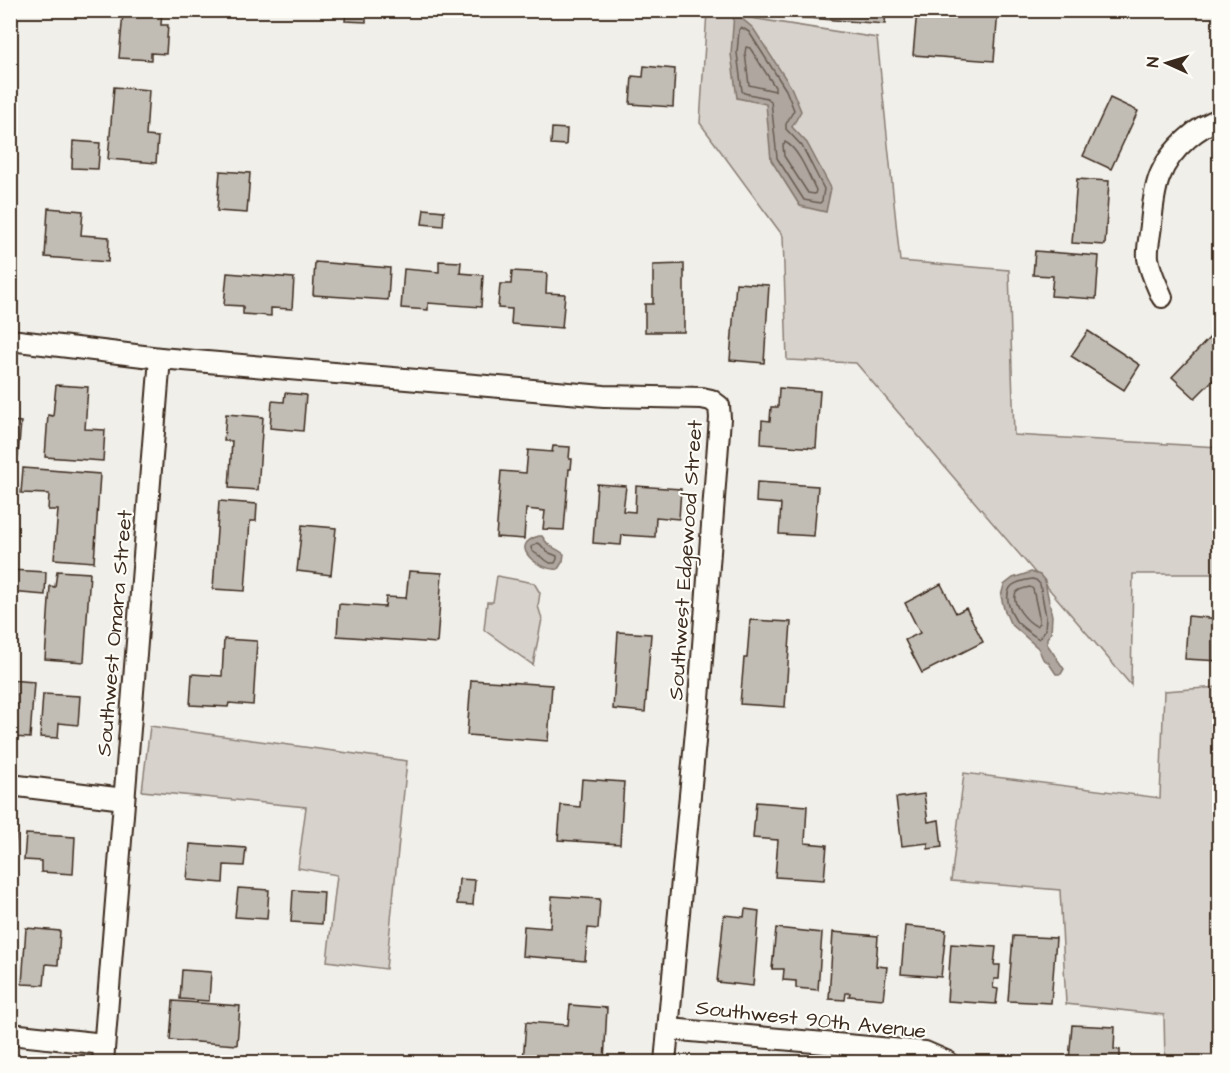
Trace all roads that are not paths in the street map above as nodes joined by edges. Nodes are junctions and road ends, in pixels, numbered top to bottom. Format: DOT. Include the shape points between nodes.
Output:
graph roads {
  1 [pos="1220,118"];
  2 [pos="1162,297"];
  3 [pos="10,340"];
  4 [pos="160,358"];
  5 [pos="10,785"];
  6 [pos="124,799"];
  7 [pos="669,1029"];
  8 [pos="10,1034"];
  9 [pos="103,1053"];
  10 [pos="665,1062"];
  11 [pos="948,1062"];
  1 -- 2 [label="street" via="1175,149 1161,170 1153,196 1148,255"];
  3 -- 4 [label="street"];
  4 -- 6 [label="street, Southwest Omara Street"];
  4 -- 7 [label="street, Southwest Edgewood Street" via="604,396 702,398 718,406 699,699"];
  5 -- 6 [label="street"];
  6 -- 9 [label="street, Southwest Omara Street"];
  7 -- 10 [label="street, Southwest Edgewood Street"];
  7 -- 11 [label="street, Southwest 90th Avenue" via="925,1052"];
  8 -- 9 [label="street"];
}
